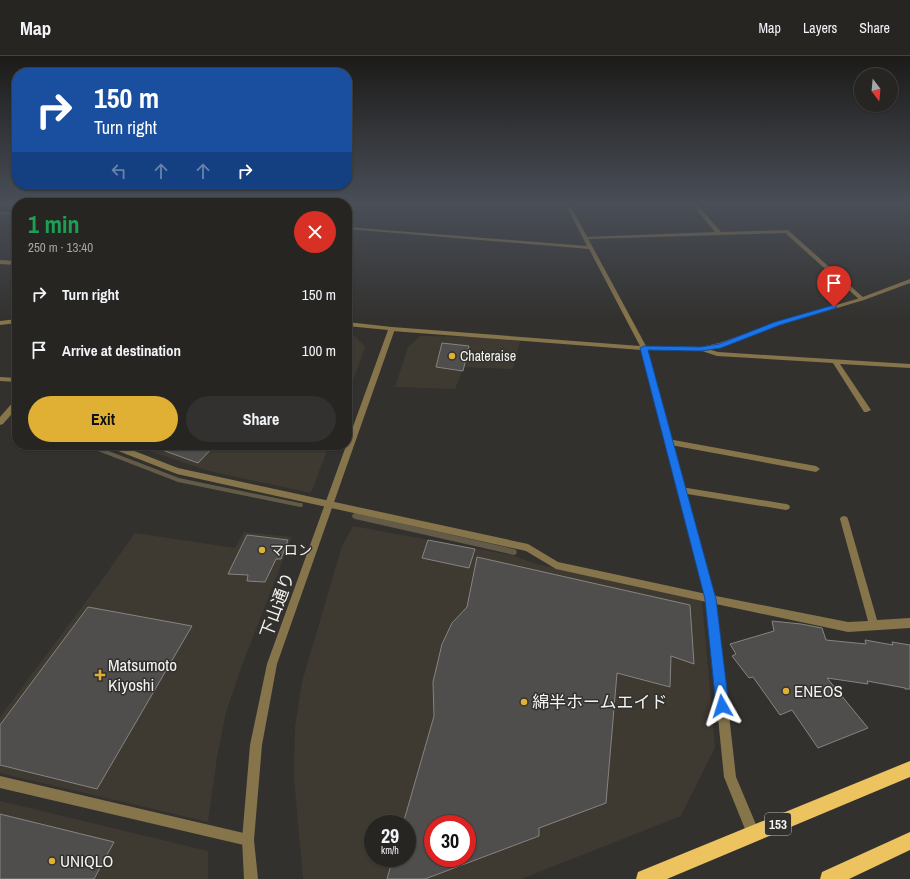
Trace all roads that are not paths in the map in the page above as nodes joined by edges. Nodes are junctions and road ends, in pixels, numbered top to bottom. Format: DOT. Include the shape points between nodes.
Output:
graph roads {
  1 [pos="511,241"];
  2 [pos="588,241"];
  3 [pos="799,241"];
  4 [pos="592,248"];
  5 [pos="0,262"];
  6 [pos="12,263"];
  7 [pos="910,281"];
  8 [pos="862,298"];
  9 [pos="12,322"];
  10 [pos="0,323"];
  11 [pos="352,325"];
  12 [pos="392,329"];
  13 [pos="644,348"];
  14 [pos="701,349"];
  15 [pos="836,361"];
  16 [pos="910,366"];
  17 [pos="0,380"];
  18 [pos="12,380"];
  19 [pos="12,410"];
  20 [pos="867,410"];
  21 [pos="0,422"];
  22 [pos="352,441"];
  23 [pos="668,442"];
  24 [pos="124,450"];
  25 [pos="349,450"];
  26 [pos="816,469"];
  27 [pos="681,490"];
  28 [pos="329,505"];
  29 [pos="786,507"];
  30 [pos="844,519"];
  31 [pos="711,599"];
  32 [pos="910,623"];
  33 [pos="874,626"];
  34 [pos="910,769"];
  35 [pos="0,782"];
  36 [pos="754,834"];
  37 [pos="248,840"];
  38 [pos="910,841"];
  39 [pos="251,879"];
  40 [pos="645,879"];
  41 [pos="829,879"];
  1 -- 4 [label="street"];
  2 -- 4 [label="street"];
  3 -- 8 [label="street"];
  4 -- 13 [label="street"];
  5 -- 6 [label="street"];
  7 -- 8 [label="street"];
  8 -- 14 [label="street" via="721,345"];
  9 -- 10 [label="street"];
  11 -- 12 [label="street"];
  12 -- 13 [label="street"];
  12 -- 22 [label="street, 下山通り"];
  13 -- 14 [label="street"];
  13 -- 23 [label="street"];
  14 -- 15 [label="street" via="717,354"];
  15 -- 16 [label="street"];
  15 -- 20 [label="street"];
  17 -- 18 [label="street"];
  19 -- 21 [label="street"];
  23 -- 26 [label="street"];
  23 -- 27 [label="street"];
  24 -- 28 [label="street" via="177,471"];
  25 -- 28 [label="street, 下山通り"];
  27 -- 29 [label="street"];
  27 -- 31 [label="street"];
  28 -- 31 [label="street" via="528,548 556,565"];
  28 -- 37 [label="street, 下山通り" via="272,664 256,745"];
  30 -- 33 [label="street"];
  31 -- 33 [label="street" via="848,627"];
  31 -- 36 [label="street" via="730,777"];
  32 -- 33 [label="street"];
  34 -- 36 [label="highway, 153"];
  35 -- 37 [label="street"];
  36 -- 40 [label="highway, 153"];
  37 -- 39 [label="street, 下山通り"];
  38 -- 41 [label="highway"];
}
